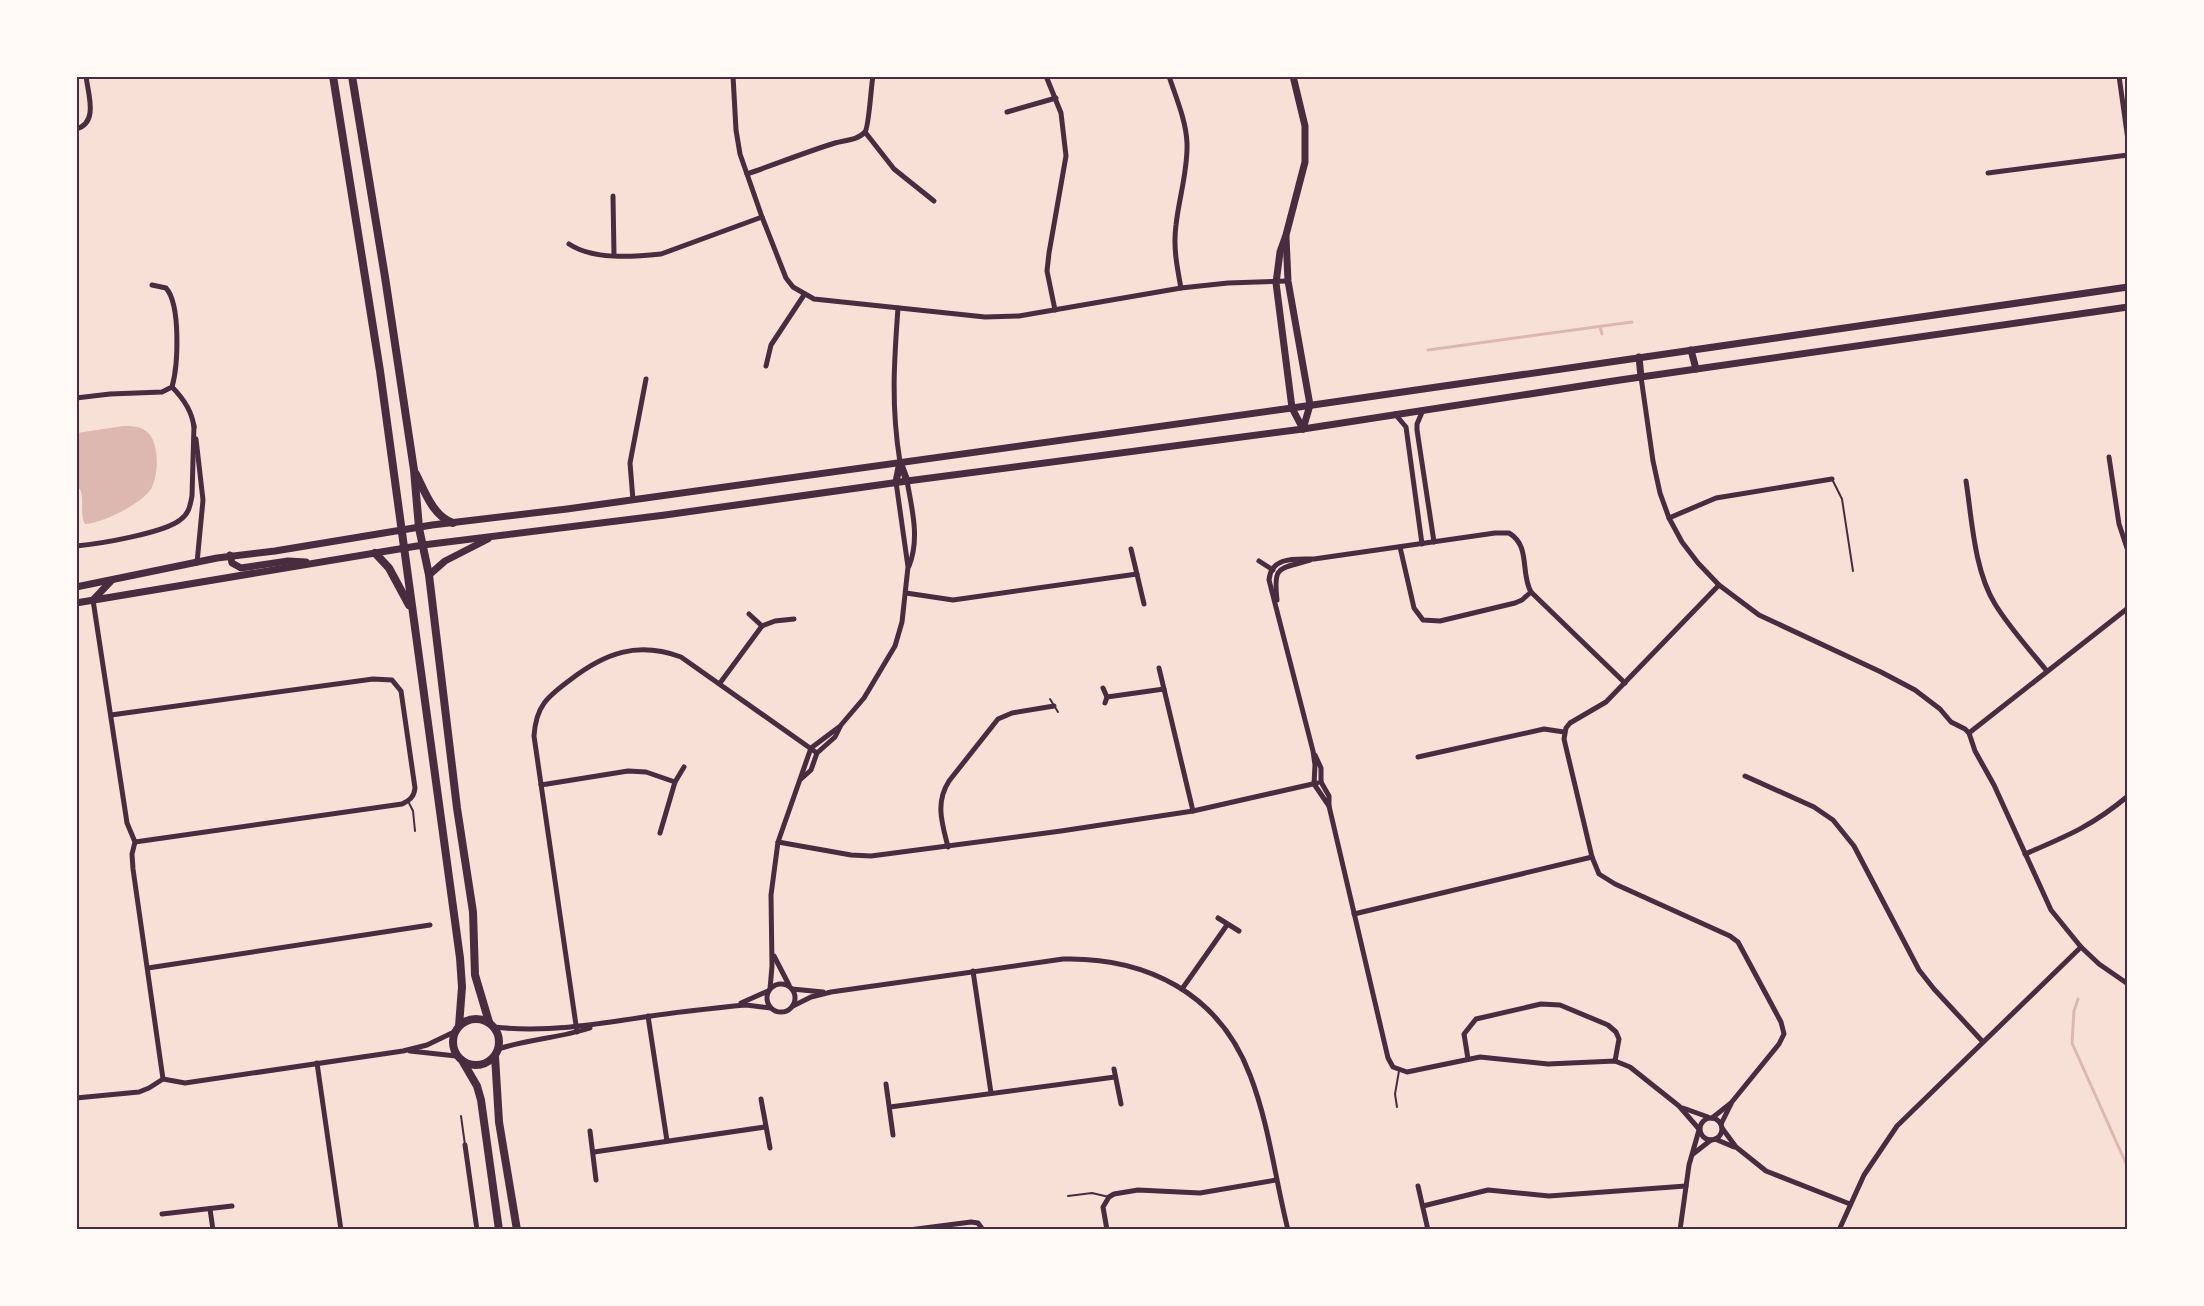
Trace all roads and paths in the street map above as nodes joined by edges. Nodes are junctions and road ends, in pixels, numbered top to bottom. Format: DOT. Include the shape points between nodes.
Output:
graph roads {
  1 [pos="86,76"];
  2 [pos="333,76"];
  3 [pos="352,76"];
  4 [pos="733,76"];
  5 [pos="873,76"];
  6 [pos="1046,76"];
  7 [pos="1169,76"];
  8 [pos="1293,76"];
  9 [pos="2119,76"];
  10 [pos="1056,98"];
  11 [pos="1007,112"];
  12 [pos="76,129"];
  13 [pos="865,132"];
  14 [pos="2127,140"];
  15 [pos="2127,155"];
  16 [pos="1988,173"];
  17 [pos="747,174"];
  18 [pos="614,196"];
  19 [pos="934,201"];
  20 [pos="762,217"];
  21 [pos="1286,235"];
  22 [pos="569,243"];
  23 [pos="614,255"];
  24 [pos="1288,281"];
  25 [pos="1276,283"];
  26 [pos="152,285"];
  27 [pos="2127,287"];
  28 [pos="1181,288"];
  29 [pos="804,295"];
  30 [pos="2127,307"];
  31 [pos="898,308"];
  32 [pos="1054,310"];
  33 [pos="1296,328"];
  34 [pos="1281,331"];
  35 [pos="1691,350"];
  36 [pos="1639,357"];
  37 [pos="765,366"];
  38 [pos="1696,369"];
  39 [pos="1641,377"];
  40 [pos="646,379"];
  41 [pos="172,387"];
  42 [pos="76,398"];
  43 [pos="1310,405"];
  44 [pos="1292,408"];
  45 [pos="1423,410"];
  46 [pos="1395,414"];
  47 [pos="194,425"];
  48 [pos="1303,429"];
  49 [pos="2109,457"];
  50 [pos="900,462"];
  51 [pos="414,470"];
  52 [pos="1832,479"];
  53 [pos="907,481"];
  54 [pos="1966,481"];
  55 [pos="896,482"];
  56 [pos="633,500"];
  57 [pos="1669,518"];
  58 [pos="453,523"];
  59 [pos="419,528"];
  60 [pos="401,531"];
  61 [pos="493,537"];
  62 [pos="1434,542"];
  63 [pos="1422,544"];
  64 [pos="423,545"];
  65 [pos="76,546"];
  66 [pos="1400,547"];
  67 [pos="404,548"];
  68 [pos="1131,549"];
  69 [pos="2127,551"];
  70 [pos="375,553"];
  71 [pos="230,555"];
  72 [pos="1259,561"];
  73 [pos="197,563"];
  74 [pos="318,563"];
  75 [pos="908,567"];
  76 [pos="1275,571"];
  77 [pos="1853,571"];
  78 [pos="1137,574"];
  79 [pos="429,575"];
  80 [pos="111,580"];
  81 [pos="1719,585"];
  82 [pos="76,587"];
  83 [pos="1532,592"];
  84 [pos="906,593"];
  85 [pos="93,600"];
  86 [pos="76,603"];
  87 [pos="1144,604"];
  88 [pos="2127,608"];
  89 [pos="411,609"];
  90 [pos="749,614"];
  91 [pos="794,619"];
  92 [pos="762,626"];
  93 [pos="1160,668"];
  94 [pos="2046,670"];
  95 [pos="720,683"];
  96 [pos="1625,683"];
  97 [pos="1103,688"];
  98 [pos="1164,689"];
  99 [pos="1050,699"];
  100 [pos="1054,706"];
  101 [pos="1058,712"];
  102 [pos="111,715"];
  103 [pos="841,725"];
  104 [pos="1564,732"];
  105 [pos="1969,733"];
  106 [pos="811,748"];
  107 [pos="1313,751"];
  108 [pos="817,753"];
  109 [pos="1418,757"];
  110 [pos="684,767"];
  111 [pos="1745,776"];
  112 [pos="801,779"];
  113 [pos="675,782"];
  114 [pos="1321,782"];
  115 [pos="1314,784"];
  116 [pos="541,785"];
  117 [pos="2127,796"];
  118 [pos="408,801"];
  119 [pos="1329,806"];
  120 [pos="1192,811"];
  121 [pos="415,831"];
  122 [pos="660,833"];
  123 [pos="135,842"];
  124 [pos="778,842"];
  125 [pos="948,847"];
  126 [pos="2025,854"];
  127 [pos="1592,857"];
  128 [pos="1354,914"];
  129 [pos="1218,918"];
  130 [pos="430,925"];
  131 [pos="1227,925"];
  132 [pos="1239,931"];
  133 [pos="2081,947"];
  134 [pos="772,952"];
  135 [pos="148,968"];
  136 [pos="972,971"];
  137 [pos="2127,984"];
  138 [pos="791,988"];
  139 [pos="1182,988"];
  140 [pos="769,990"];
  141 [pos="831,992"];
  142 [pos="734,1006"];
  143 [pos="793,1006"];
  144 [pos="771,1008"];
  145 [pos="648,1016"];
  146 [pos="491,1025"];
  147 [pos="456,1029"];
  148 [pos="536,1029"];
  149 [pos="576,1029"];
  150 [pos="538,1039"];
  151 [pos="1983,1042"];
  152 [pos="403,1051"];
  153 [pos="496,1052"];
  154 [pos="456,1056"];
  155 [pos="1468,1059"];
  156 [pos="1615,1061"];
  157 [pos="463,1062"];
  158 [pos="317,1063"];
  159 [pos="1114,1069"];
  160 [pos="1399,1071"];
  161 [pos="1115,1077"];
  162 [pos="163,1079"];
  163 [pos="886,1084"];
  164 [pos="991,1093"];
  165 [pos="76,1098"];
  166 [pos="760,1099"];
  167 [pos="1731,1102"];
  168 [pos="1121,1104"];
  169 [pos="1679,1106"];
  170 [pos="890,1107"];
  171 [pos="1397,1107"];
  172 [pos="461,1116"];
  173 [pos="1711,1118"];
  174 [pos="1721,1126"];
  175 [pos="765,1127"];
  176 [pos="1699,1130"];
  177 [pos="590,1131"];
  178 [pos="893,1135"];
  179 [pos="1713,1140"];
  180 [pos="667,1141"];
  181 [pos="465,1145"];
  182 [pos="1736,1147"];
  183 [pos="770,1148"];
  184 [pos="594,1152"];
  185 [pos="1692,1155"];
  186 [pos="596,1180"];
  187 [pos="1276,1180"];
  188 [pos="1418,1186"];
  189 [pos="1686,1186"];
  190 [pos="1068,1196"];
  191 [pos="1109,1197"];
  192 [pos="1850,1204"];
  193 [pos="232,1206"];
  194 [pos="1423,1206"];
  195 [pos="210,1209"];
  196 [pos="162,1214"];
  197 [pos="213,1230"];
  198 [pos="341,1230"];
  199 [pos="477,1230"];
  200 [pos="499,1230"];
  201 [pos="517,1230"];
  202 [pos="909,1230"];
  203 [pos="983,1230"];
  204 [pos="1107,1230"];
  205 [pos="1288,1230"];
  206 [pos="1428,1230"];
  207 [pos="1680,1230"];
  208 [pos="1839,1230"];
  1 -- 12 [label="street" via="91,118"];
  2 -- 60 [label="main road"];
  3 -- 51 [label="main road"];
  4 -- 17 [label="street" via="736,130"];
  5 -- 13 [label="street"];
  6 -- 10 [label="street"];
  7 -- 28 [label="street" via="1187,142 1174,248"];
  8 -- 21 [label="street" via="1305,126 1305,162"];
  9 -- 14 [label="street"];
  10 -- 11 [label="street"];
  10 -- 32 [label="street" via="1062,113 1066,156 1047,272"];
  13 -- 17 [label="street"];
  13 -- 19 [label="street" via="894,169"];
  15 -- 16 [label="street"];
  17 -- 20 [label="street"];
  18 -- 23 [label="street"];
  20 -- 23 [label="street" via="661,254"];
  20 -- 29 [label="street" via="786,278"];
  21 -- 24 [label="street"];
  21 -- 25 [label="street"];
  22 -- 23 [label="street" via="587,253"];
  24 -- 25 [label="street"];
  24 -- 33 [label="street"];
  25 -- 28 [label="street"];
  25 -- 34 [label="street"];
  26 -- 41 [label="street" via="166,288 173,300 177,361"];
  27 -- 35 [label="street"];
  28 -- 32 [label="street"];
  29 -- 31 [label="street"];
  29 -- 37 [label="street" via="771,345"];
  30 -- 38 [label="street"];
  31 -- 32 [label="street" via="985,317"];
  31 -- 50 [label="street" via="892,385"];
  33 -- 34 [label="street"];
  33 -- 43 [label="street"];
  34 -- 44 [label="street"];
  35 -- 36 [label="street"];
  35 -- 38 [label="street"];
  36 -- 39 [label="street"];
  36 -- 43 [label="street"];
  38 -- 39 [label="street"];
  39 -- 45 [label="street"];
  39 -- 57 [label="street" via="1653,461"];
  40 -- 56 [label="street" via="630,463"];
  41 -- 42 [label="street" via="162,392"];
  41 -- 47 [label="street" via="184,401"];
  43 -- 44 [label="street"];
  43 -- 48 [label="street"];
  44 -- 48 [label="street"];
  44 -- 50 [label="street"];
  45 -- 46 [label="street"];
  45 -- 62 [label="street" via="1417,430"];
  46 -- 48 [label="street"];
  46 -- 63 [label="street" via="1406,427"];
  47 -- 65 [label="street" via="192,496 186,515 178,522 153,530"];
  47 -- 73 [label="street" via="203,500"];
  48 -- 53 [label="street"];
  49 -- 69 [label="street"];
  50 -- 53 [label="street"];
  50 -- 55 [label="street"];
  50 -- 56 [label="street"];
  51 -- 58 [label="main road" via="442,518"];
  51 -- 59 [label="main road"];
  52 -- 57 [label="street" via="1716,498"];
  52 -- 77 [label="lane" via="1842,499"];
  53 -- 55 [label="street"];
  53 -- 75 [label="street" via="914,523 914,552"];
  54 -- 94 [label="street" via="1979,560 1990,594"];
  55 -- 61 [label="street"];
  55 -- 75 [label="street"];
  56 -- 58 [label="street"];
  57 -- 81 [label="street" via="1682,542"];
  58 -- 59 [label="street"];
  59 -- 60 [label="street"];
  59 -- 64 [label="main road"];
  60 -- 67 [label="main road"];
  60 -- 71 [label="street"];
  61 -- 64 [label="street"];
  61 -- 79 [label="street" via="445,561"];
  62 -- 63 [label="street"];
  62 -- 83 [label="street" via="1509,533 1521,543 1527,584"];
  63 -- 66 [label="street"];
  64 -- 67 [label="street"];
  64 -- 79 [label="main road"];
  66 -- 76 [label="street" via="1284,560"];
  66 -- 83 [label="street" via="1414,608 1423,620 1440,621 1515,603"];
  67 -- 70 [label="street"];
  67 -- 89 [label="main road"];
  68 -- 78 [label="street"];
  70 -- 74 [label="street"];
  70 -- 89 [label="main road"];
  71 -- 73 [label="street"];
  71 -- 74 [label="street" via="232,563 241,568 288,561"];
  72 -- 76 [label="street"];
  73 -- 80 [label="street"];
  74 -- 85 [label="street"];
  75 -- 84 [label="street"];
  76 -- 107 [label="street" via="1269,580"];
  78 -- 84 [label="street" via="953,600"];
  78 -- 87 [label="street"];
  79 -- 146 [label="main road" via="473,912 475,975"];
  80 -- 82 [label="street"];
  80 -- 85 [label="street"];
  81 -- 96 [label="street"];
  81 -- 105 [label="street" via="1759,615 1915,690"];
  83 -- 96 [label="street"];
  84 -- 103 [label="street" via="895,646 864,698"];
  85 -- 86 [label="street"];
  85 -- 102 [label="street"];
  88 -- 94 [label="street"];
  89 -- 147 [label="main road" via="460,958 462,987"];
  90 -- 92 [label="street"];
  91 -- 92 [label="street"];
  92 -- 95 [label="street"];
  93 -- 98 [label="street"];
  94 -- 105 [label="street"];
  95 -- 106 [label="street"];
  95 -- 116 [label="street" via="666,651 614,653 590,664 540,707 534,736"];
  96 -- 104 [label="street" via="1606,702 1570,723"];
  97 -- 98 [label="street" via="1106,700"];
  98 -- 120 [label="street"];
  99 -- 100 [label="lane"];
  100 -- 101 [label="lane"];
  100 -- 125 [label="street" via="1012,713 998,720 949,781 939,806"];
  102 -- 118 [label="street" via="373,679 392,680 401,691 415,788"];
  102 -- 123 [label="street" via="127,823"];
  103 -- 106 [label="street"];
  103 -- 108 [label="street"];
  104 -- 109 [label="street" via="1544,729"];
  104 -- 127 [label="street"];
  105 -- 126 [label="street"];
  106 -- 108 [label="street"];
  106 -- 112 [label="street"];
  107 -- 114 [label="street" via="1321,768"];
  107 -- 115 [label="street"];
  108 -- 112 [label="street" via="811,770"];
  110 -- 113 [label="street"];
  111 -- 151 [label="street" via="1814,807 1839,826 1854,846 1919,970"];
  112 -- 124 [label="street"];
  113 -- 116 [label="street" via="628,771"];
  113 -- 122 [label="street"];
  114 -- 115 [label="street"];
  114 -- 119 [label="street" via="1329,796"];
  115 -- 119 [label="street"];
  115 -- 120 [label="street"];
  116 -- 149 [label="street"];
  117 -- 126 [label="street" via="2103,817 2075,833"];
  118 -- 121 [label="lane"];
  118 -- 123 [label="street"];
  119 -- 128 [label="street"];
  120 -- 125 [label="street"];
  123 -- 135 [label="street" via="133,869"];
  124 -- 125 [label="street" via="871,856"];
  124 -- 134 [label="street" via="771,896"];
  126 -- 133 [label="street" via="2051,910"];
  127 -- 128 [label="street"];
  127 -- 167 [label="street" via="1595,868 1605,879 1730,936 1745,953 1784,1034"];
  128 -- 160 [label="street" via="1388,1058"];
  129 -- 131 [label="street"];
  130 -- 135 [label="street"];
  131 -- 132 [label="street"];
  131 -- 139 [label="street"];
  133 -- 137 [label="street"];
  133 -- 151 [label="street"];
  134 -- 138 [label="street"];
  134 -- 140 [label="street"];
  135 -- 162 [label="street"];
  136 -- 139 [label="street" via="1090,958 1128,964"];
  136 -- 141 [label="street"];
  136 -- 164 [label="street"];
  138 -- 140 [label="street" via="779,984"];
  138 -- 141 [label="street"];
  138 -- 143 [label="street" via="795,996"];
  139 -- 187 [label="street" via="1227,1031 1250,1073"];
  140 -- 142 [label="street"];
  140 -- 144 [label="street" via="767,1000"];
  141 -- 143 [label="street"];
  142 -- 144 [label="street"];
  142 -- 145 [label="street"];
  143 -- 144 [label="street" via="782,1012"];
  145 -- 149 [label="street"];
  145 -- 180 [label="street"];
  146 -- 147 [label="main road" via="473,1018"];
  146 -- 148 [label="street"];
  146 -- 153 [label="main road" via="499,1039"];
  147 -- 152 [label="street" via="427,1046"];
  147 -- 154 [label="main road" via="452,1045"];
  148 -- 149 [label="street"];
  148 -- 150 [label="street"];
  149 -- 150 [label="street"];
  150 -- 153 [label="street"];
  151 -- 192 [label="street" via="1897,1126"];
  152 -- 154 [label="street"];
  152 -- 158 [label="street"];
  153 -- 157 [label="main road" via="480,1065"];
  153 -- 201 [label="main road" via="497,1108"];
  154 -- 157 [label="main road"];
  155 -- 156 [label="street" via="1492,1056 1548,1064"];
  155 -- 156 [label="street" via="1464,1034 1476,1019 1541,1004 1560,1005 1612,1028 1619,1039"];
  155 -- 160 [label="street"];
  156 -- 169 [label="street" via="1630,1067"];
  157 -- 200 [label="main road" via="481,1100"];
  158 -- 162 [label="street" via="184,1083"];
  158 -- 198 [label="street"];
  159 -- 161 [label="street"];
  160 -- 171 [label="lane"];
  161 -- 164 [label="street"];
  161 -- 168 [label="street"];
  162 -- 165 [label="street" via="139,1092"];
  163 -- 170 [label="street"];
  164 -- 170 [label="street"];
  166 -- 175 [label="street"];
  167 -- 173 [label="street"];
  167 -- 174 [label="street"];
  169 -- 173 [label="street"];
  169 -- 176 [label="street"];
  170 -- 178 [label="street"];
  172 -- 181 [label="lane"];
  173 -- 174 [label="street"];
  173 -- 176 [label="street" via="1702,1121"];
  174 -- 179 [label="street" via="1720,1135"];
  174 -- 182 [label="street"];
  175 -- 180 [label="street"];
  175 -- 183 [label="street"];
  176 -- 179 [label="street" via="1705,1138"];
  176 -- 185 [label="street"];
  177 -- 184 [label="street"];
  179 -- 182 [label="street"];
  179 -- 185 [label="street"];
  180 -- 184 [label="street"];
  181 -- 199 [label="street"];
  182 -- 192 [label="street" via="1766,1171"];
  184 -- 186 [label="street"];
  185 -- 189 [label="street"];
  187 -- 191 [label="street" via="1200,1193 1138,1190"];
  187 -- 205 [label="street"];
  188 -- 194 [label="street"];
  189 -- 194 [label="street" via="1549,1196 1488,1190"];
  189 -- 207 [label="street"];
  190 -- 191 [label="lane" via="1092,1193"];
  191 -- 204 [label="street" via="1103,1207"];
  192 -- 208 [label="street"];
  193 -- 195 [label="street"];
  194 -- 206 [label="street"];
  195 -- 196 [label="street"];
  195 -- 197 [label="street"];
  202 -- 203 [label="street" via="966,1222 975,1222"];
}
